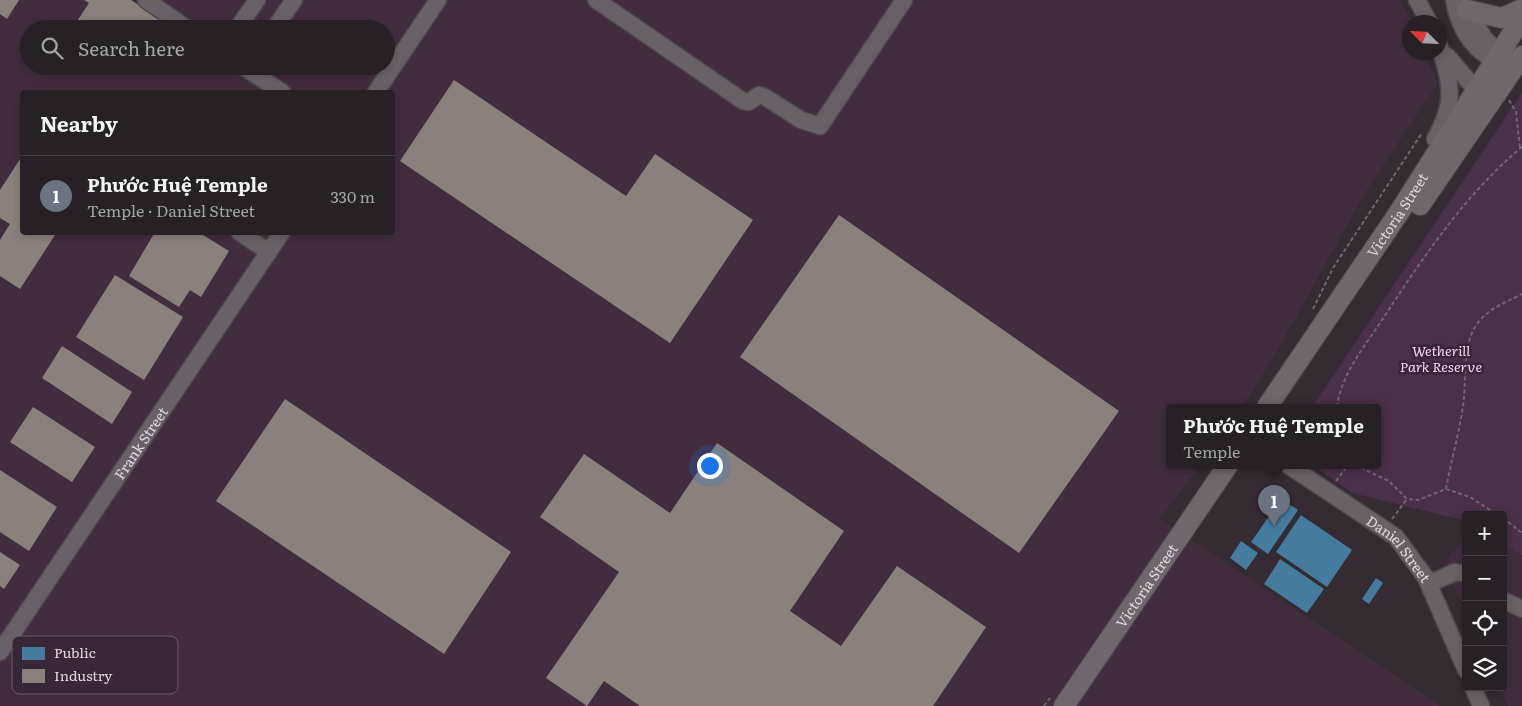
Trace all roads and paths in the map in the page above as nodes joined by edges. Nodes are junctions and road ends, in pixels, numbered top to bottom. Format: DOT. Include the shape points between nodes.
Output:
graph roads {
  1 [pos="146,0"];
  2 [pos="257,0"];
  3 [pos="294,0"];
  4 [pos="438,0"];
  5 [pos="596,0"];
  6 [pos="904,0"];
  7 [pos="1417,0"];
  8 [pos="1459,3"];
  9 [pos="1522,9"];
  10 [pos="1424,15"];
  11 [pos="1522,18"];
  12 [pos="175,20"];
  13 [pos="243,20"];
  14 [pos="280,20"];
  15 [pos="1447,55"];
  16 [pos="1508,59"];
  17 [pos="1444,60"];
  18 [pos="395,64"];
  19 [pos="256,75"];
  20 [pos="387,75"];
  21 [pos="279,90"];
  22 [pos="377,90"];
  23 [pos="1482,98"];
  24 [pos="1509,100"];
  25 [pos="1426,128"];
  26 [pos="1521,148"];
  27 [pos="1400,211"];
  28 [pos="244,235"];
  29 [pos="280,235"];
  30 [pos="269,252"];
  31 [pos="1522,294"];
  32 [pos="1312,312"];
  33 [pos="1269,404"];
  34 [pos="1284,404"];
  35 [pos="1338,404"];
  36 [pos="1225,469"];
  37 [pos="1240,469"];
  38 [pos="1294,469"];
  39 [pos="1345,469"];
  40 [pos="1364,469"];
  41 [pos="1446,489"];
  42 [pos="1328,492"];
  43 [pos="1407,499"];
  44 [pos="1492,511"];
  45 [pos="1507,521"];
  46 [pos="1384,530"];
  47 [pos="1522,533"];
  48 [pos="1462,573"];
  49 [pos="1429,584"];
  50 [pos="1505,601"];
  51 [pos="1522,609"];
  52 [pos="0,652"];
  53 [pos="1462,661"];
  54 [pos="1475,691"];
  55 [pos="1064,706"];
  56 [pos="1081,706"];
  57 [pos="1481,706"];
  1 -- 12 [label="street"];
  2 -- 13 [label="street"];
  3 -- 14 [label="street"];
  4 -- 18 [label="street"];
  5 -- 6 [label="street" via="743,101 749,102 759,95 801,120 820,126"];
  7 -- 10 [label="street"];
  8 -- 9 [label="main road" via="1502,18"];
  8 -- 16 [label="street" via="1457,17 1467,36 1482,53"];
  11 -- 16 [label="main road, Victoria Street"];
  15 -- 23 [label="street"];
  16 -- 23 [label="main road, Victoria Street"];
  17 -- 27 [label="street" via="1451,95 1448,114"];
  19 -- 21 [label="street"];
  20 -- 22 [label="street"];
  23 -- 27 [label="main road, Victoria Street"];
  23 -- 34 [label="main road, Victoria Street"];
  24 -- 26 [label="path" via="1516,112"];
  25 -- 32 [label="path" via="1333,268"];
  26 -- 35 [label="path" via="1484,182 1411,277 1342,384"];
  27 -- 33 [label="main road, Victoria Street"];
  28 -- 30 [label="street"];
  29 -- 30 [label="street, Frank Street"];
  30 -- 52 [label="street, Frank Street"];
  31 -- 41 [label="path" via="1483,316 1472,335 1458,437"];
  36 -- 55 [label="main road, Victoria Street"];
  37 -- 56 [label="main road, Victoria Street"];
  38 -- 42 [label="street, Daniel Street"];
  39 -- 42 [label="path"];
  40 -- 43 [label="path" via="1389,481"];
  41 -- 43 [label="path" via="1418,500"];
  41 -- 44 [label="path" via="1470,497"];
  42 -- 46 [label="street, Daniel Street"];
  43 -- 46 [label="path"];
  45 -- 47 [label="path"];
  46 -- 49 [label="street, Daniel Street" via="1396,537"];
  48 -- 49 [label="street" via="1454,572"];
  49 -- 53 [label="street, Daniel Street"];
  50 -- 51 [label="street"];
  54 -- 57 [label="street"];
}
